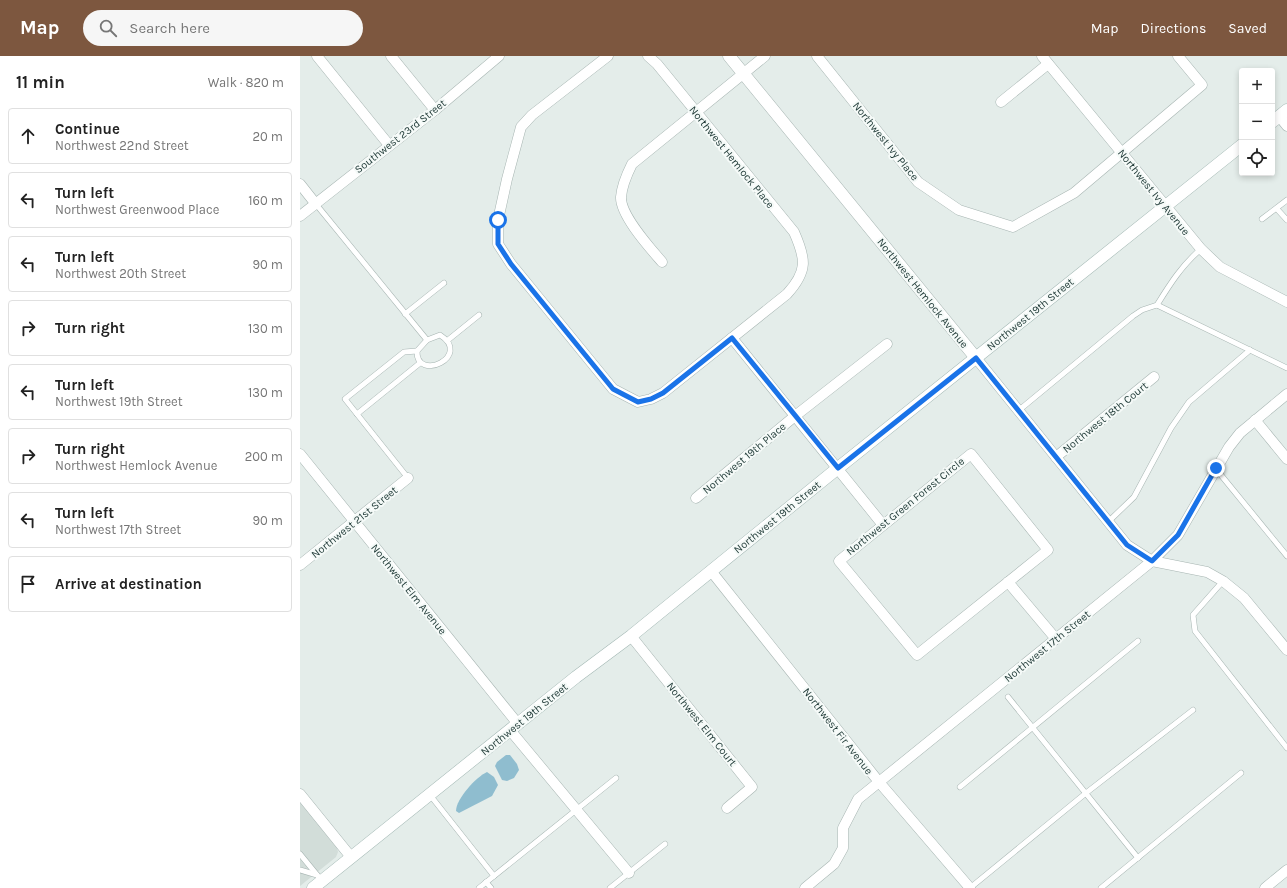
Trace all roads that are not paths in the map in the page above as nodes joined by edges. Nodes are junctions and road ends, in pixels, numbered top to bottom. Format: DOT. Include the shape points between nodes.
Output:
graph roads {
  1 [pos="317,56"];
  2 [pos="391,56"];
  3 [pos="499,56"];
  4 [pos="608,56"];
  5 [pos="648,56"];
  6 [pos="728,56"];
  7 [pos="765,56"];
  8 [pos="817,56"];
  9 [pos="1178,56"];
  10 [pos="1045,60"];
  11 [pos="742,73"];
  12 [pos="1002,102"];
  13 [pos="435,110"];
  14 [pos="695,112"];
  15 [pos="1279,116"];
  16 [pos="1287,126"];
  17 [pos="389,145"];
  18 [pos="1239,147"];
  19 [pos="1122,153"];
  20 [pos="300,184"];
  21 [pos="1287,200"];
  22 [pos="315,203"];
  23 [pos="1164,206"];
  24 [pos="1277,209"];
  25 [pos="300,216"];
  26 [pos="1262,219"];
  27 [pos="1287,220"];
  28 [pos="1201,249"];
  29 [pos="662,262"];
  30 [pos="444,283"];
  31 [pos="1287,302"];
  32 [pos="1157,305"];
  33 [pos="405,314"];
  34 [pos="479,315"];
  35 [pos="732,338"];
  36 [pos="427,340"];
  37 [pos="448,340"];
  38 [pos="887,344"];
  39 [pos="1250,350"];
  40 [pos="417,351"];
  41 [pos="976,358"];
  42 [pos="420,363"];
  43 [pos="1287,368"];
  44 [pos="1154,377"];
  45 [pos="1287,394"];
  46 [pos="1018,411"];
  47 [pos="357,414"];
  48 [pos="795,416"];
  49 [pos="1255,420"];
  50 [pos="300,454"];
  51 [pos="1056,457"];
  52 [pos="1287,459"];
  53 [pos="838,468"];
  54 [pos="1216,468"];
  55 [pos="408,478"];
  56 [pos="696,498"];
  57 [pos="354,521"];
  58 [pos="1108,522"];
  59 [pos="883,525"];
  60 [pos="1287,556"];
  61 [pos="1152,561"];
  62 [pos="300,565"];
  63 [pos="711,571"];
  64 [pos="1223,581"];
  65 [pos="1008,582"];
  66 [pos="631,636"];
  67 [pos="1056,639"];
  68 [pos="1138,641"];
  69 [pos="1287,650"];
  70 [pos="1008,697"];
  71 [pos="1193,710"];
  72 [pos="514,727"];
  73 [pos="1033,728"];
  74 [pos="1287,748"];
  75 [pos="1241,773"];
  76 [pos="616,778"];
  77 [pos="879,782"];
  78 [pos="960,787"];
  79 [pos="300,794"];
  80 [pos="1086,794"];
  81 [pos="430,795"];
  82 [pos="727,808"];
  83 [pos="576,809"];
  84 [pos="665,844"];
  85 [pos="300,854"];
  86 [pos="351,857"];
  87 [pos="1138,858"];
  88 [pos="300,870"];
  89 [pos="1287,870"];
  90 [pos="628,873"];
  91 [pos="494,876"];
  92 [pos="317,881"];
  93 [pos="486,882"];
  94 [pos="808,887"];
  95 [pos="479,888"];
  96 [pos="491,888"];
  97 [pos="610,888"];
  98 [pos="970,888"];
  99 [pos="1101,888"];
  100 [pos="1265,888"];
  1 -- 17 [label="street"];
  2 -- 13 [label="street"];
  3 -- 13 [label="street, Southwest 23rd Street"];
  4 -- 35 [label="street" via="532,115 521,127 498,220 498,244 511,264 613,389 638,402 663,393"];
  5 -- 14 [label="street, Northwest Hemlock Place"];
  6 -- 11 [label="main road, Northwest Hemlock Avenue"];
  7 -- 11 [label="street"];
  8 -- 19 [label="street, Northwest Ivy Place" via="918,182 959,210 1013,227 1074,193"];
  9 -- 19 [label="street" via="1202,85"];
  10 -- 12 [label="street"];
  10 -- 19 [label="street, Northwest Ivy Avenue"];
  11 -- 14 [label="street"];
  11 -- 41 [label="main road, Northwest Hemlock Avenue"];
  13 -- 17 [label="street, Southwest 23rd Street"];
  14 -- 29 [label="street" via="632,164 625,178 621,198 631,224"];
  14 -- 35 [label="street, Northwest Hemlock Place" via="794,232 804,264 799,281 787,294"];
  15 -- 16 [label="street"];
  17 -- 22 [label="street, Southwest 23rd Street"];
  18 -- 23 [label="main road, Northwest 19th Street"];
  19 -- 23 [label="street, Northwest Ivy Avenue"];
  20 -- 22 [label="street"];
  21 -- 24 [label="lane"];
  22 -- 25 [label="street, Southwest 23rd Street"];
  22 -- 33 [label="lane"];
  23 -- 28 [label="street, Northwest Ivy Avenue"];
  23 -- 41 [label="main road, Northwest 19th Street"];
  24 -- 26 [label="lane"];
  24 -- 27 [label="lane"];
  28 -- 31 [label="street, Northwest Ivy Avenue" via="1220,267"];
  28 -- 32 [label="lane" via="1176,274"];
  30 -- 33 [label="lane"];
  32 -- 39 [label="lane"];
  32 -- 46 [label="lane" via="1133,316"];
  33 -- 36 [label="lane"];
  34 -- 37 [label="lane"];
  35 -- 48 [label="street"];
  36 -- 37 [label="lane" via="440,334"];
  36 -- 40 [label="lane"];
  37 -- 42 [label="lane" via="450,354 443,360 432,366"];
  38 -- 48 [label="street, Northwest 19th Place"];
  39 -- 43 [label="lane"];
  39 -- 58 [label="lane" via="1189,402 1171,428 1134,497"];
  40 -- 42 [label="lane"];
  40 -- 47 [label="lane" via="404,352 345,399"];
  41 -- 46 [label="street, Northwest Hemlock Avenue"];
  41 -- 53 [label="main road, Northwest 19th Street"];
  42 -- 47 [label="lane"];
  44 -- 51 [label="street, Northwest 18th Court"];
  45 -- 49 [label="street, Northwest 17th Street"];
  46 -- 51 [label="street, Northwest Hemlock Avenue"];
  47 -- 55 [label="lane"];
  48 -- 53 [label="street"];
  48 -- 56 [label="street, Northwest 19th Place"];
  49 -- 52 [label="street"];
  49 -- 54 [label="street, Northwest 17th Street" via="1240,433"];
  50 -- 57 [label="street, Northwest Elm Avenue"];
  51 -- 58 [label="street, Northwest Hemlock Avenue"];
  53 -- 59 [label="street"];
  53 -- 63 [label="main road, Northwest 19th Street"];
  54 -- 60 [label="lane"];
  54 -- 61 [label="street, Northwest 17th Street" via="1178,535"];
  55 -- 57 [label="street, Northwest 21st Street"];
  57 -- 62 [label="street, Northwest 21st Street"];
  57 -- 72 [label="street, Northwest Elm Avenue"];
  58 -- 61 [label="street, Northwest Hemlock Avenue" via="1127,545"];
  59 -- 65 [label="street, Northwest Green Forest Circle" via="971,454 1048,550"];
  59 -- 65 [label="street, Northwest Green Forest Circle" via="839,560 917,655"];
  61 -- 64 [label="street, Northwest Hemlock Avenue" via="1207,572"];
  61 -- 67 [label="street, Northwest 17th Street"];
  63 -- 66 [label="main road, Northwest 19th Street"];
  63 -- 77 [label="street, Northwest Fir Avenue"];
  64 -- 69 [label="street, Northwest Hemlock Avenue" via="1244,598"];
  64 -- 74 [label="lane" via="1194,615 1195,631"];
  65 -- 67 [label="street"];
  66 -- 72 [label="main road, Northwest 19th Street"];
  66 -- 82 [label="street, Northwest Elm Court" via="752,787"];
  67 -- 77 [label="street, Northwest 17th Street"];
  68 -- 73 [label="lane"];
  70 -- 73 [label="lane"];
  71 -- 80 [label="lane"];
  72 -- 81 [label="main road, Northwest 19th Street"];
  72 -- 83 [label="street, Northwest Elm Avenue"];
  73 -- 78 [label="lane"];
  73 -- 80 [label="lane"];
  75 -- 87 [label="lane"];
  76 -- 83 [label="lane"];
  77 -- 94 [label="street, Northwest 17th Street" via="858,799 843,828 843,848 834,864"];
  77 -- 98 [label="street, Northwest Fir Avenue"];
  79 -- 86 [label="street"];
  80 -- 87 [label="lane"];
  80 -- 98 [label="lane"];
  81 -- 86 [label="main road, Northwest 19th Street"];
  81 -- 91 [label="lane"];
  83 -- 90 [label="street, Northwest Elm Avenue"];
  83 -- 91 [label="lane"];
  84 -- 90 [label="lane"];
  85 -- 92 [label="lane"];
  86 -- 92 [label="main road, Northwest 19th Street"];
  87 -- 99 [label="lane"];
  88 -- 92 [label="lane"];
  89 -- 100 [label="street"];
  90 -- 97 [label="lane"];
  91 -- 93 [label="lane"];
  93 -- 95 [label="lane"];
  93 -- 96 [label="lane"];
}
